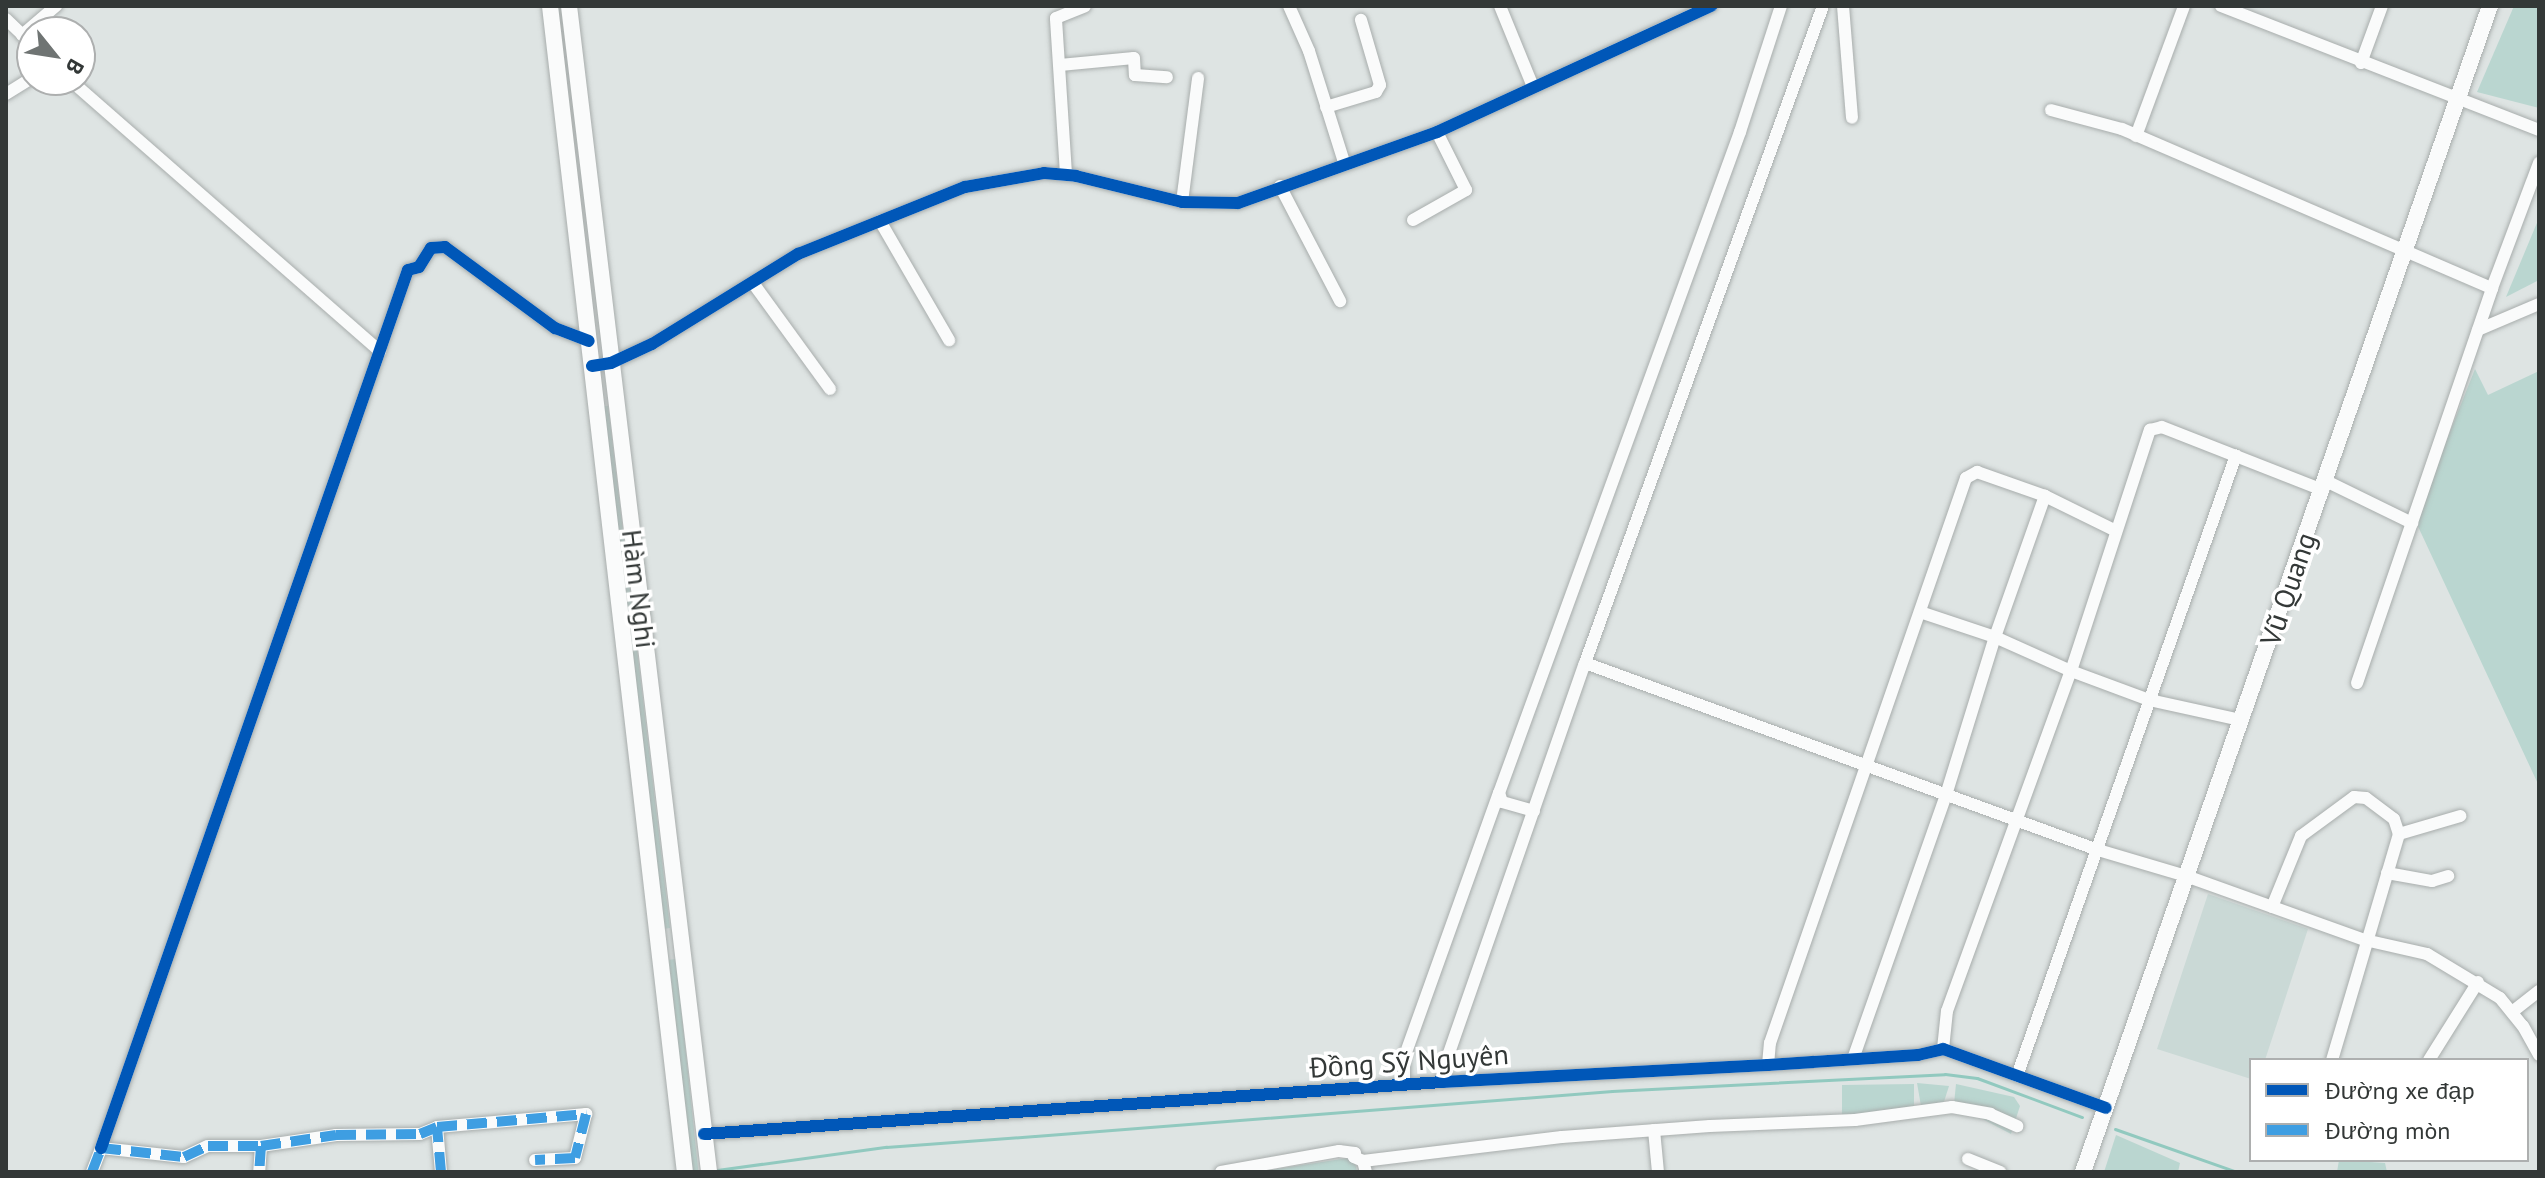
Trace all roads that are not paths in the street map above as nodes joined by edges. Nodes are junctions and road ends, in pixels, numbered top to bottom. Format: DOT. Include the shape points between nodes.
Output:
graph roads {
  1 [pos="550,6"];
  2 [pos="569,6"];
  3 [pos="1085,6"];
  4 [pos="1289,6"];
  5 [pos="1500,6"];
  6 [pos="1711,6"];
  7 [pos="1781,6"];
  8 [pos="1823,6"];
  9 [pos="1843,6"];
  10 [pos="2184,6"];
  11 [pos="2221,6"];
  12 [pos="2382,6"];
  13 [pos="2490,6"];
  14 [pos="1361,20"];
  15 [pos="2361,63"];
  16 [pos="1060,65"];
  17 [pos="1167,77"];
  18 [pos="1198,78"];
  19 [pos="1533,87"];
  20 [pos="88,96"];
  21 [pos="2456,98"];
  22 [pos="1326,107"];
  23 [pos="2051,110"];
  24 [pos="1852,118"];
  25 [pos="2539,130"];
  26 [pos="1437,132"];
  27 [pos="2136,136"];
  28 [pos="1344,162"];
  29 [pos="2539,163"];
  30 [pos="1066,174"];
  31 [pos="1280,186"];
  32 [pos="1182,202"];
  33 [pos="1413,220"];
  34 [pos="880,221"];
  35 [pos="2405,249"];
  36 [pos="753,283"];
  37 [pos="2492,288"];
  38 [pos="1340,301"];
  39 [pos="2539,304"];
  40 [pos="2478,330"];
  41 [pos="949,340"];
  42 [pos="589,341"];
  43 [pos="380,351"];
  44 [pos="611,363"];
  45 [pos="592,366"];
  46 [pos="830,389"];
  47 [pos="2236,455"];
  48 [pos="2324,485"];
  49 [pos="2045,496"];
  50 [pos="2412,523"];
  51 [pos="2116,531"];
  52 [pos="1920,612"];
  53 [pos="1995,637"];
  54 [pos="1585,663"];
  55 [pos="2071,671"];
  56 [pos="2357,683"];
  57 [pos="2149,700"];
  58 [pos="2241,720"];
  59 [pos="1866,765"];
  60 [pos="1946,795"];
  61 [pos="1503,798"];
  62 [pos="1534,811"];
  63 [pos="2460,816"];
  64 [pos="2018,822"];
  65 [pos="2399,834"];
  66 [pos="2098,850"];
  67 [pos="2387,873"];
  68 [pos="2186,876"];
  69 [pos="2448,876"];
  70 [pos="2272,907"];
  71 [pos="2365,940"];
  72 [pos="2478,982"];
  73 [pos="2539,991"];
  74 [pos="2512,1012"];
  75 [pos="1943,1049"];
  76 [pos="2539,1055"];
  77 [pos="2333,1058"];
  78 [pos="2430,1058"];
  79 [pos="1853,1059"];
  80 [pos="1768,1065"];
  81 [pos="2017,1076"];
  82 [pos="1442,1082"];
  83 [pos="1404,1085"];
  84 [pos="2106,1108"];
  85 [pos="2017,1126"];
  86 [pos="437,1127"];
  87 [pos="1654,1130"];
  88 [pos="704,1134"];
  89 [pos="261,1146"];
  90 [pos="101,1148"];
  91 [pos="1968,1159"];
  92 [pos="535,1160"];
  93 [pos="1361,1163"];
  94 [pos="708,1164"];
  95 [pos="92,1172"];
  96 [pos="259,1172"];
  97 [pos="441,1172"];
  98 [pos="685,1172"];
  99 [pos="1221,1172"];
  100 [pos="1658,1172"];
  101 [pos="2001,1172"];
  102 [pos="2083,1172"];
  1 -- 42 [label="main road, Hàm Nghi"];
  2 -- 44 [label="main road, Hàm Nghi"];
  3 -- 16 [label="street" via="1056,18"];
  4 -- 22 [label="street"];
  5 -- 19 [label="street"];
  6 -- 19 [label="street"];
  7 -- 61 [label="street"];
  8 -- 54 [label="street"];
  9 -- 24 [label="street"];
  10 -- 27 [label="street"];
  11 -- 15 [label="street"];
  12 -- 15 [label="street"];
  13 -- 21 [label="main road, Vũ Quang"];
  14 -- 22 [label="street" via="1380,85 1376,92"];
  15 -- 21 [label="street"];
  16 -- 17 [label="street" via="1134,58 1135,75"];
  16 -- 30 [label="street"];
  18 -- 32 [label="street"];
  19 -- 26 [label="street"];
  20 -- 43 [label="street"];
  21 -- 25 [label="street"];
  21 -- 35 [label="main road, Vũ Quang"];
  22 -- 28 [label="street"];
  23 -- 27 [label="street"];
  26 -- 28 [label="street"];
  26 -- 33 [label="street" via="1466,190"];
  27 -- 35 [label="street"];
  28 -- 31 [label="street"];
  29 -- 37 [label="street"];
  30 -- 32 [label="street"];
  30 -- 34 [label="street" via="965,187"];
  31 -- 32 [label="street" via="1238,203"];
  31 -- 38 [label="street"];
  34 -- 36 [label="street" via="798,254"];
  34 -- 41 [label="street"];
  35 -- 37 [label="street"];
  35 -- 48 [label="main road, Vũ Quang"];
  36 -- 44 [label="street"];
  36 -- 46 [label="street"];
  37 -- 40 [label="street"];
  39 -- 40 [label="street"];
  40 -- 50 [label="street"];
  42 -- 43 [label="street" via="555,328 451,250 437,246 419,267 408,270"];
  42 -- 45 [label="main road, Hàm Nghi"];
  43 -- 90 [label="street"];
  44 -- 45 [label="street"];
  44 -- 88 [label="main road, Hàm Nghi"];
  45 -- 98 [label="main road, Hàm Nghi"];
  47 -- 48 [label="street"];
  47 -- 51 [label="street" via="2153,428"];
  47 -- 57 [label="street"];
  48 -- 50 [label="street"];
  48 -- 58 [label="main road, Vũ Quang"];
  49 -- 51 [label="street"];
  49 -- 52 [label="street" via="1977,472 1966,478"];
  49 -- 53 [label="street"];
  50 -- 56 [label="street"];
  51 -- 55 [label="street"];
  52 -- 53 [label="street"];
  52 -- 59 [label="street"];
  53 -- 55 [label="street"];
  53 -- 60 [label="street"];
  54 -- 59 [label="street"];
  54 -- 62 [label="street"];
  55 -- 57 [label="street"];
  55 -- 64 [label="street"];
  57 -- 58 [label="street"];
  57 -- 66 [label="street"];
  58 -- 68 [label="main road, Vũ Quang"];
  59 -- 60 [label="street"];
  59 -- 80 [label="street" via="1770,1043"];
  60 -- 64 [label="street"];
  60 -- 79 [label="street"];
  61 -- 62 [label="street"];
  61 -- 83 [label="street" via="1404,1058"];
  62 -- 82 [label="street"];
  63 -- 65 [label="street"];
  64 -- 66 [label="street"];
  64 -- 75 [label="street" via="1947,1011"];
  65 -- 67 [label="street"];
  65 -- 70 [label="street" via="2394,819 2366,798 2354,797 2301,836"];
  66 -- 68 [label="street"];
  66 -- 81 [label="street"];
  67 -- 69 [label="street" via="2432,881"];
  67 -- 71 [label="street"];
  68 -- 70 [label="street"];
  68 -- 84 [label="main road, Vũ Quang"];
  70 -- 71 [label="street"];
  71 -- 72 [label="street" via="2427,954"];
  71 -- 77 [label="street"];
  72 -- 74 [label="street"];
  72 -- 78 [label="street"];
  73 -- 74 [label="street"];
  74 -- 76 [label="street"];
  75 -- 79 [label="street, Đồng Sỹ Nguyên"];
  75 -- 81 [label="street, Đồng Sỹ Nguyên"];
  79 -- 80 [label="street, Đồng Sỹ Nguyên"];
  80 -- 82 [label="street, Đồng Sỹ Nguyên"];
  81 -- 84 [label="street, Đồng Sỹ Nguyên"];
  82 -- 83 [label="street, Đồng Sỹ Nguyên"];
  83 -- 88 [label="street, Đồng Sỹ Nguyên"];
  84 -- 102 [label="main road, Vũ Quang"];
  85 -- 87 [label="street" via="1952,1107 1855,1120"];
  86 -- 89 [label="street" via="420,1134 336,1135"];
  86 -- 92 [label="street" via="586,1114 575,1158"];
  86 -- 97 [label="street"];
  87 -- 93 [label="street"];
  87 -- 100 [label="street"];
  88 -- 94 [label="main road, Hàm Nghi"];
  89 -- 90 [label="street" via="208,1146 184,1157"];
  89 -- 96 [label="street"];
  90 -- 95 [label="street"];
  91 -- 101 [label="street"];
  93 -- 99 [label="street" via="1355,1153 1339,1151"];
}
